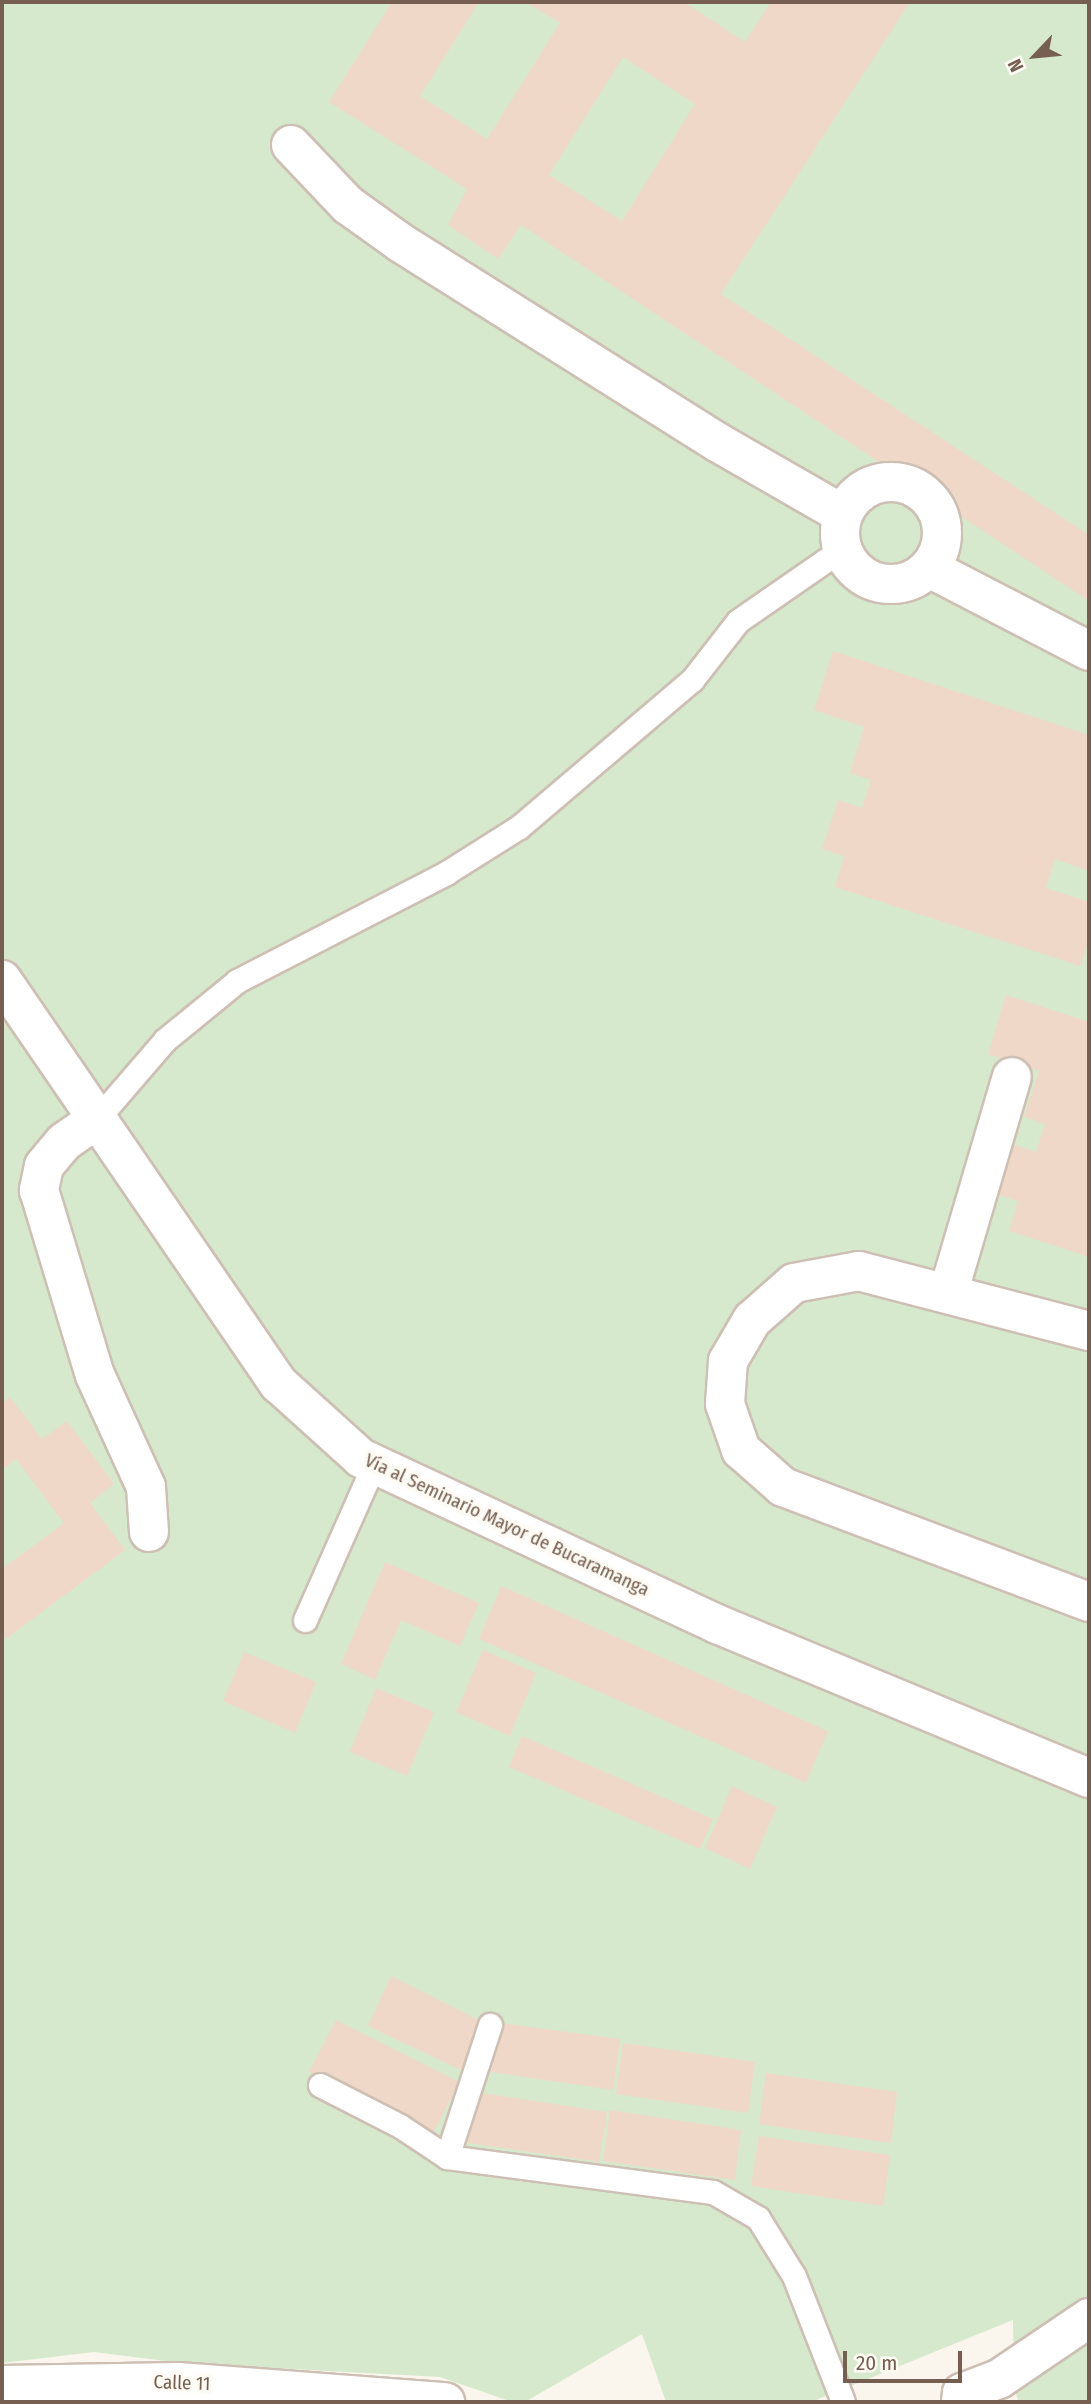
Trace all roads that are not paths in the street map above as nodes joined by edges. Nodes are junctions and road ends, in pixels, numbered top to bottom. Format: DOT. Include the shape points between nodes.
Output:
graph roads {
  1 [pos="291,145"];
  2 [pos="842,531"];
  3 [pos="929,569"];
  4 [pos="1089,650"];
  5 [pos="2,980"];
  6 [pos="1012,1077"];
  7 [pos="97,1119"];
  8 [pos="948,1294"];
  9 [pos="1089,1331"];
  10 [pos="374,1464"];
  11 [pos="149,1532"];
  12 [pos="1089,1602"];
  13 [pos="305,1620"];
  14 [pos="1089,1777"];
  15 [pos="490,2025"];
  16 [pos="320,2085"];
  17 [pos="447,2157"];
  18 [pos="1089,2318"];
  19 [pos="2,2385"];
  20 [pos="54,2392"];
  21 [pos="442,2401"];
  22 [pos="844,2402"];
  23 [pos="961,2402"];
  1 -- 2 [label="street" via="348,205 401,243 717,442"];
  2 -- 3 [label="street" via="859,574 873,581 903,583"];
  2 -- 3 [label="street" via="851,498 883,481 918,488 931,501 941,526 939,553"];
  2 -- 7 [label="lane" via="738,621 692,680 519,827 446,873 237,981 165,1040"];
  3 -- 4 [label="street"];
  5 -- 7 [label="street, Vía al Seminario Mayor de Bucaramanga"];
  6 -- 8 [label="street"];
  7 -- 10 [label="street, Vía al Seminario Mayor de Bucaramanga" via="279,1384 361,1458"];
  7 -- 11 [label="street" via="64,1142 44,1166 39,1190 95,1375 146,1487"];
  8 -- 9 [label="street"];
  8 -- 12 [label="street" via="859,1271 794,1283 752,1320 728,1361 724,1405 741,1450 783,1487"];
  10 -- 13 [label="lane"];
  10 -- 14 [label="street, Vía al Seminario Mayor de Bucaramanga" via="717,1624"];
  15 -- 17 [label="lane"];
  16 -- 17 [label="lane" via="400,2126"];
  17 -- 22 [label="lane" via="713,2192 758,2218 794,2276"];
  18 -- 23 [label="street" via="999,2379 962,2393"];
  19 -- 20 [label="street, Calle 11"];
  20 -- 21 [label="street, Calle 11" via="178,2382"];
}
